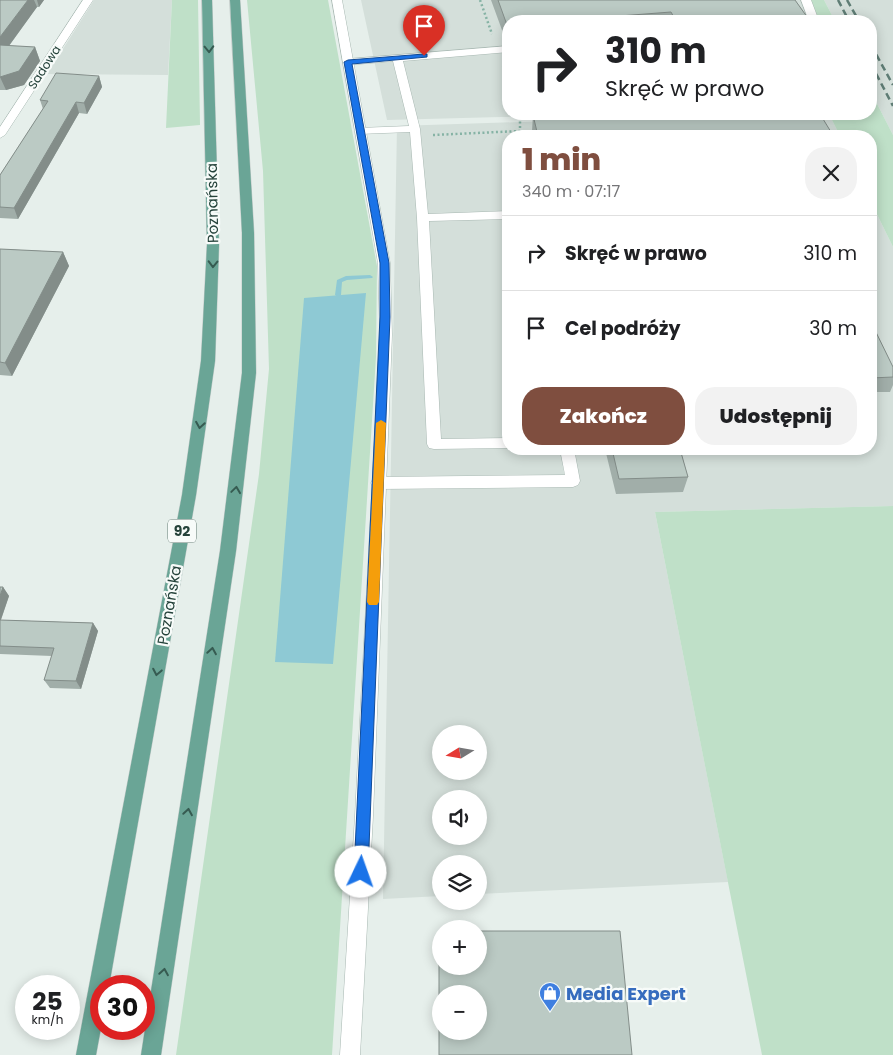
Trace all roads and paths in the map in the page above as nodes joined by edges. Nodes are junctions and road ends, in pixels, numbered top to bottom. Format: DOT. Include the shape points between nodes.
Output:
graph roads {
  1 [pos="88,0"];
  2 [pos="207,0"];
  3 [pos="235,0"];
  4 [pos="337,0"];
  5 [pos="806,0"];
  6 [pos="812,15"];
  7 [pos="502,50"];
  8 [pos="397,58"];
  9 [pos="348,62"];
  10 [pos="359,131"];
  11 [pos="502,131"];
  12 [pos="415,132"];
  13 [pos="0,135"];
  14 [pos="502,214"];
  15 [pos="423,218"];
  16 [pos="502,443"];
  17 [pos="568,455"];
  18 [pos="378,483"];
  19 [pos="86,1055"];
  20 [pos="151,1055"];
  21 [pos="350,1055"];
  1 -- 13 [label="street, Sadowa"];
  2 -- 19 [label="main road, Poznańska / 92, one-way" via="213,245 207,370 174,576"];
  20 -- 3 [label="main road, one-way" via="228,551 249,374 248,233"];
  4 -- 9 [label="street"];
  5 -- 6 [label="street"];
  7 -- 8 [label="street"];
  8 -- 9 [label="street"];
  8 -- 12 [label="street"];
  9 -- 10 [label="street"];
  10 -- 12 [label="street"];
  10 -- 18 [label="street" via="384,263 386,335"];
  11 -- 12 [label="path"];
  12 -- 15 [label="street"];
  14 -- 15 [label="street"];
  15 -- 16 [label="street" via="434,444"];
  17 -- 18 [label="street" via="573,481"];
  18 -- 21 [label="street" via="365,806"];
}
